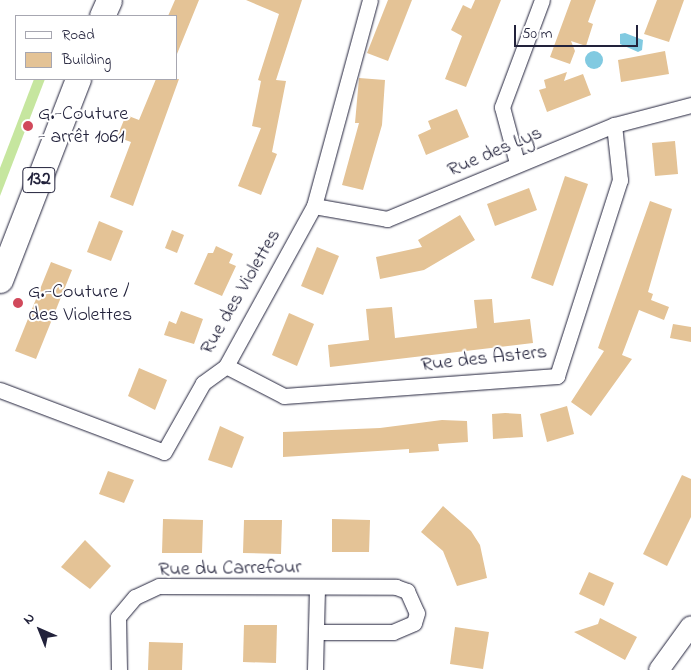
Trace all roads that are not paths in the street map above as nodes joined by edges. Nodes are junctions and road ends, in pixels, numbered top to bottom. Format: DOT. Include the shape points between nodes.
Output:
graph roads {
  1 [pos="109,0"];
  2 [pos="370,0"];
  3 [pos="542,0"];
  4 [pos="102,15"];
  5 [pos="78,80"];
  6 [pos="691,105"];
  7 [pos="614,125"];
  8 [pos="517,164"];
  9 [pos="314,206"];
  10 [pos="0,280"];
  11 [pos="226,366"];
  12 [pos="0,390"];
  13 [pos="317,588"];
  14 [pos="691,626"];
  15 [pos="316,632"];
  16 [pos="119,670"];
  17 [pos="315,670"];
  18 [pos="659,670"];
  1 -- 4 [label="main road"];
  2 -- 9 [label="street, Rue des Violettes"];
  3 -- 8 [label="street" via="502,106"];
  5 -- 10 [label="main road, 132"];
  6 -- 7 [label="street, Rue des Lys"];
  7 -- 8 [label="street, Rue des Lys"];
  7 -- 11 [label="street, Rue des Asters" via="620,180 557,376 284,396"];
  8 -- 9 [label="street, Rue des Lys" via="387,219"];
  9 -- 11 [label="street, Rue des Violettes"];
  11 -- 12 [label="street, Rue des Violettes" via="204,383 164,452"];
  13 -- 15 [label="street, Rue du Carrefour"];
  13 -- 15 [label="street, Rue du Carrefour" via="396,587 408,591 417,613 414,623 393,632"];
  13 -- 16 [label="street, Rue du Carrefour" via="159,586 134,597 118,617"];
  14 -- 18 [label="street"];
  15 -- 17 [label="street, Rue du Carrefour"];
}
